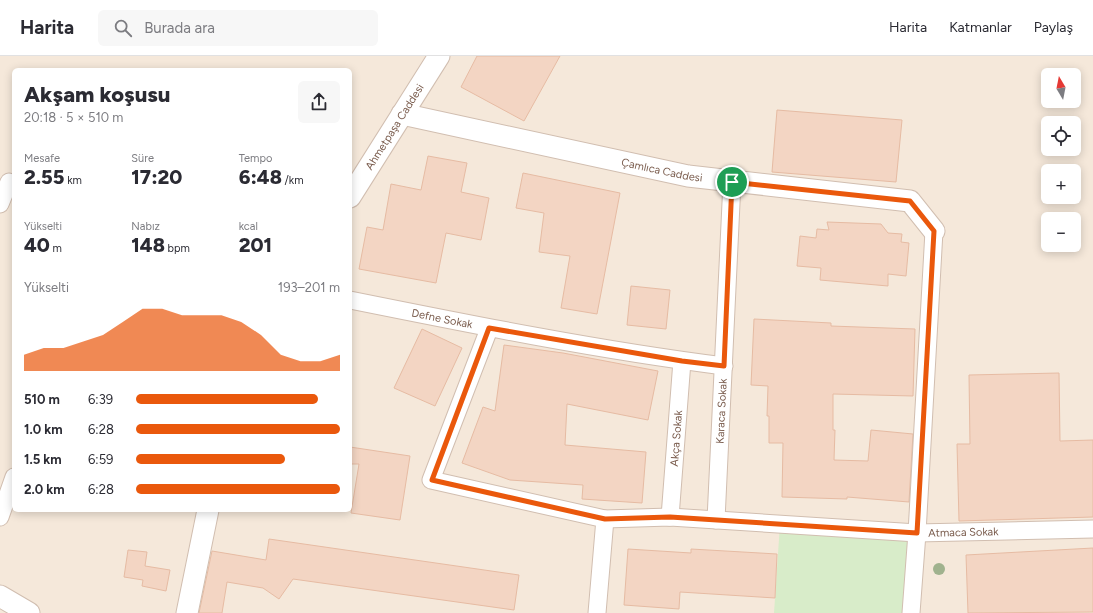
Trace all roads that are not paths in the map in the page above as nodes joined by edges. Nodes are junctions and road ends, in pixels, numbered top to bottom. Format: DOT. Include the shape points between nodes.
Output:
graph roads {
  1 [pos="439,56"];
  2 [pos="402,114"];
  3 [pos="8,182"];
  4 [pos="732,182"];
  5 [pos="352,194"];
  6 [pos="0,204"];
  7 [pos="934,231"];
  8 [pos="352,300"];
  9 [pos="489,328"];
  10 [pos="682,361"];
  11 [pos="724,366"];
  12 [pos="12,483"];
  13 [pos="208,512"];
  14 [pos="0,517"];
  15 [pos="670,517"];
  16 [pos="605,519"];
  17 [pos="716,520"];
  18 [pos="1093,529"];
  19 [pos="917,533"];
  20 [pos="0,596"];
  21 [pos="22,611"];
  22 [pos="187,613"];
  23 [pos="597,613"];
  24 [pos="911,613"];
  1 -- 2 [label="street, Ahmetpaşa Caddesi"];
  2 -- 4 [label="street, Çamlıca Caddesi" via="688,176"];
  2 -- 5 [label="street, Ahmetpaşa Caddesi"];
  3 -- 6 [label="street"];
  4 -- 7 [label="street, Çamlıca Caddesi" via="910,201"];
  4 -- 11 [label="street, Karaca Sokak"];
  7 -- 19 [label="street"];
  8 -- 9 [label="street, Defne Sokak"];
  9 -- 10 [label="street, Defne Sokak"];
  9 -- 16 [label="street, Atmaca Sokak" via="432,480"];
  10 -- 11 [label="street, Defne Sokak"];
  10 -- 15 [label="street, Akça Sokak"];
  11 -- 17 [label="street, Karaca Sokak"];
  12 -- 14 [label="street"];
  13 -- 22 [label="street"];
  15 -- 16 [label="street, Atmaca Sokak"];
  15 -- 17 [label="street, Atmaca Sokak"];
  16 -- 23 [label="street"];
  17 -- 19 [label="street, Atmaca Sokak"];
  18 -- 19 [label="street, Atmaca Sokak"];
  19 -- 24 [label="street"];
  20 -- 21 [label="street"];
}
